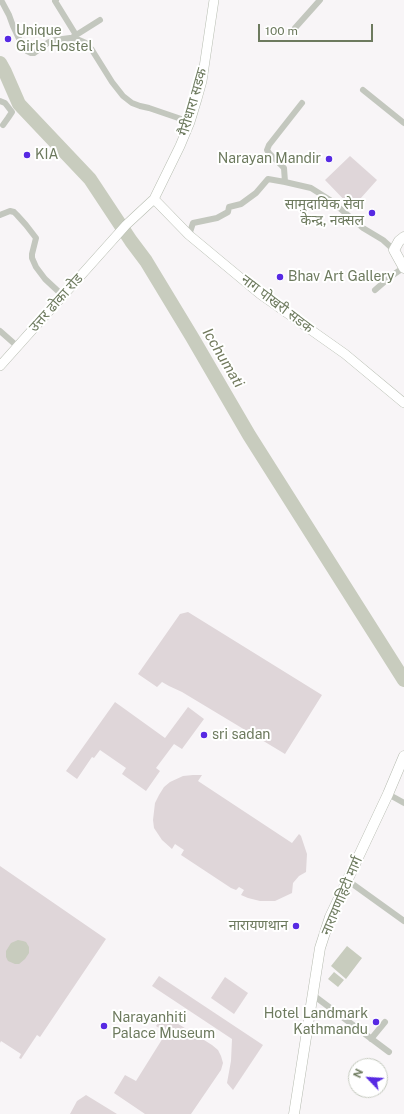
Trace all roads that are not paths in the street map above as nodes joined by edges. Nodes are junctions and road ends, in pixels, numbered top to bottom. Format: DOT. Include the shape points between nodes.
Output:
graph roads {
  1 [pos="1,0"];
  2 [pos="56,0"];
  3 [pos="214,0"];
  4 [pos="320,0"];
  5 [pos="100,20"];
  6 [pos="295,28"];
  7 [pos="73,36"];
  8 [pos="363,90"];
  9 [pos="0,101"];
  10 [pos="302,103"];
  11 [pos="190,122"];
  12 [pos="404,123"];
  13 [pos="3,125"];
  14 [pos="285,182"];
  15 [pos="154,199"];
  16 [pos="0,215"];
  17 [pos="189,235"];
  18 [pos="404,237"];
  19 [pos="394,250"];
  20 [pos="404,268"];
  21 [pos="375,290"];
  22 [pos="63,294"];
  23 [pos="0,331"];
  24 [pos="17,346"];
  25 [pos="0,366"];
  26 [pos="404,403"];
  27 [pos="404,756"];
  28 [pos="388,794"];
  29 [pos="404,803"];
  30 [pos="347,880"];
  31 [pos="404,921"];
  32 [pos="313,995"];
  33 [pos="385,1022"];
  34 [pos="371,1039"];
  35 [pos="389,1052"];
  36 [pos="294,1113"];
  1 -- 7 [label="street" via="22,45 31,53 37,52 49,42"];
  2 -- 7 [label="street"];
  3 -- 11 [label="main road, गैरीधारा सडक" via="202,81"];
  4 -- 6 [label="street"];
  5 -- 7 [label="street"];
  7 -- 11 [label="street" via="86,43 112,82 132,103"];
  8 -- 12 [label="street"];
  9 -- 13 [label="street" via="12,112"];
  10 -- 14 [label="street" via="267,150 284,168"];
  11 -- 15 [label="main road, गैरीधारा सडक"];
  14 -- 17 [label="street" via="268,179 256,193 241,204 229,207 228,212 217,218 193,223"];
  14 -- 19 [label="street" via="311,188"];
  15 -- 17 [label="main road, नाग पोखरी सडक"];
  15 -- 22 [label="main road, उत्तर ढोका रोड" via="126,225"];
  16 -- 22 [label="street" via="14,212 26,225 36,238 32,258 36,267 45,279"];
  17 -- 26 [label="main road, नाग पोखरी सडक" via="260,294 345,354"];
  18 -- 19 [label="main road"];
  19 -- 20 [label="main road"];
  20 -- 21 [label="street"];
  22 -- 24 [label="main road, उत्तर ढोका रोड"];
  23 -- 24 [label="street"];
  24 -- 25 [label="main road, उत्तर ढोका रोड"];
  27 -- 28 [label="main road, नारायणहिटी मार्ग"];
  28 -- 29 [label="street"];
  28 -- 30 [label="main road, नारायणहिटी मार्ग"];
  30 -- 31 [label="street"];
  30 -- 32 [label="main road, नारायणहिटी मार्ग" via="320,948"];
  32 -- 34 [label="street"];
  32 -- 36 [label="main road, नारायणहिटी मार्ग"];
  33 -- 34 [label="street"];
  34 -- 35 [label="street"];
}
